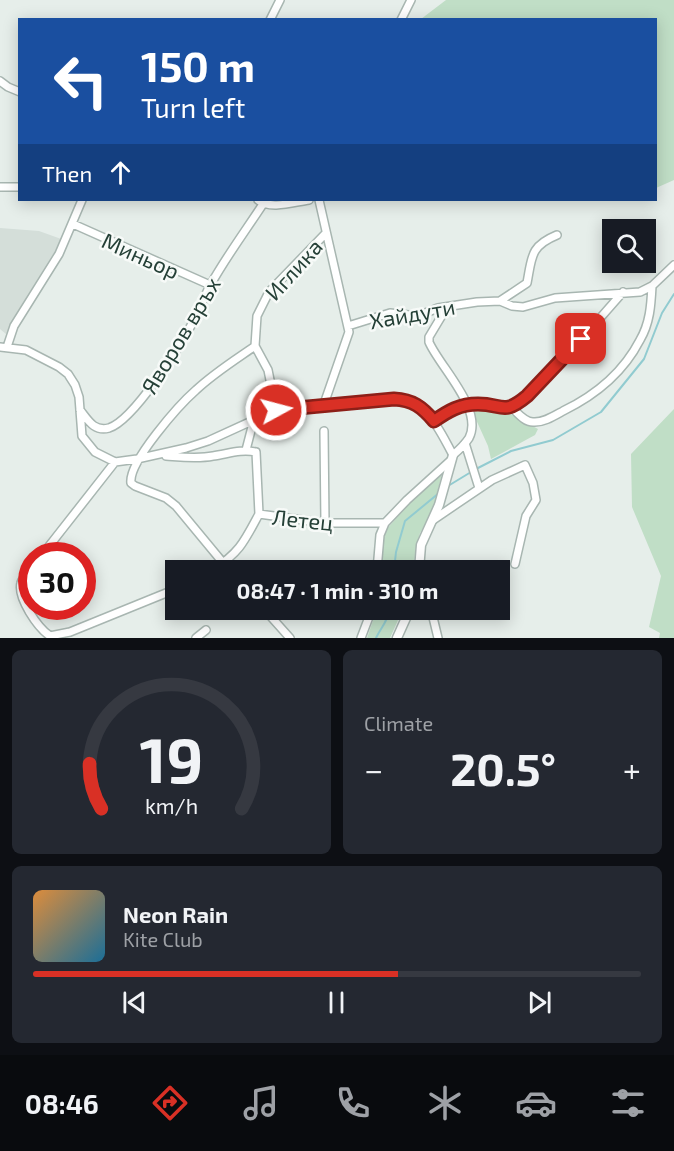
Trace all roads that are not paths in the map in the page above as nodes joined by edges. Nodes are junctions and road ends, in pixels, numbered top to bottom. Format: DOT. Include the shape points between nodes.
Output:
graph roads {
  1 [pos="280,0"];
  2 [pos="411,0"];
  3 [pos="271,18"];
  4 [pos="402,18"];
  5 [pos="0,81"];
  6 [pos="18,91"];
  7 [pos="0,187"];
  8 [pos="18,187"];
  9 [pos="82,201"];
  10 [pos="301,201"];
  11 [pos="320,201"];
  12 [pos="261,202"];
  13 [pos="73,224"];
  14 [pos="326,233"];
  15 [pos="557,235"];
  16 [pos="674,265"];
  17 [pos="210,285"];
  18 [pos="652,286"];
  19 [pos="623,292"];
  20 [pos="500,301"];
  21 [pos="447,306"];
  22 [pos="348,326"];
  23 [pos="255,346"];
  24 [pos="4,347"];
  25 [pos="324,404"];
  26 [pos="471,405"];
  27 [pos="511,407"];
  28 [pos="80,410"];
  29 [pos="276,410"];
  30 [pos="254,419"];
  31 [pos="434,421"];
  32 [pos="324,430"];
  33 [pos="465,443"];
  34 [pos="246,450"];
  35 [pos="158,455"];
  36 [pos="137,459"];
  37 [pos="115,462"];
  38 [pos="450,462"];
  39 [pos="478,484"];
  40 [pos="259,514"];
  41 [pos="432,520"];
  42 [pos="325,523"];
  43 [pos="385,523"];
  44 [pos="52,542"];
  45 [pos="220,560"];
  46 [pos="226,560"];
  47 [pos="378,560"];
  48 [pos="420,560"];
  49 [pos="515,564"];
  50 [pos="165,593"];
  51 [pos="35,620"];
  52 [pos="274,620"];
  53 [pos="368,620"];
  54 [pos="405,620"];
  55 [pos="434,620"];
  56 [pos="207,630"];
  57 [pos="196,638"];
  58 [pos="290,638"];
  59 [pos="361,638"];
  60 [pos="397,638"];
  61 [pos="438,638"];
  1 -- 3 [label="street"];
  2 -- 4 [label="street"];
  5 -- 6 [label="street"];
  7 -- 8 [label="street"];
  9 -- 13 [label="street"];
  10 -- 12 [label="street"];
  11 -- 14 [label="street"];
  12 -- 17 [label="street, Яворов връх"];
  13 -- 17 [label="street, Миньор"];
  13 -- 24 [label="street"];
  14 -- 22 [label="street"];
  14 -- 23 [label="street, Иглика" via="269,292 257,316"];
  15 -- 20 [label="street" via="538,245 527,283"];
  16 -- 18 [label="street"];
  17 -- 28 [label="street, Яворов връх" via="185,335 128,415 102,429 94,427"];
  18 -- 19 [label="street, Хайдути" via="640,292"];
  18 -- 27 [label="street" via="651,308 640,340 602,388 534,423"];
  19 -- 20 [label="street, Хайдути" via="555,298 524,307"];
  19 -- 27 [label="street" via="527,396"];
  20 -- 21 [label="street, Хайдути"];
  21 -- 22 [label="street, Хайдути" via="418,316 390,313"];
  21 -- 26 [label="street" via="429,342"];
  22 -- 25 [label="street"];
  23 -- 29 [label="street" via="268,370"];
  23 -- 36 [label="street" via="195,390"];
  24 -- 28 [label="street" via="41,356 68,374 75,385"];
  25 -- 29 [label="street"];
  25 -- 31 [label="street" via="407,400"];
  26 -- 27 [label="street"];
  26 -- 31 [label="street" via="450,410"];
  26 -- 33 [label="street" via="471,432"];
  28 -- 37 [label="street" via="82,435 87,443"];
  29 -- 30 [label="street"];
  30 -- 34 [label="street"];
  30 -- 35 [label="street" via="208,441"];
  31 -- 38 [label="street"];
  32 -- 42 [label="street"];
  33 -- 38 [label="street"];
  33 -- 39 [label="street"];
  34 -- 35 [label="street" via="212,457"];
  34 -- 40 [label="street" via="256,452"];
  35 -- 36 [label="street"];
  36 -- 37 [label="street"];
  36 -- 45 [label="street" via="131,483 166,498"];
  37 -- 44 [label="street"];
  38 -- 41 [label="street"];
  38 -- 43 [label="street"];
  39 -- 41 [label="street"];
  39 -- 49 [label="street" via="525,465 536,500 526,516"];
  40 -- 42 [label="street, Летец"];
  40 -- 46 [label="street, Летец" via="242,546"];
  41 -- 48 [label="street" via="421,545"];
  42 -- 43 [label="street, Летец"];
  43 -- 47 [label="street"];
  50 -- 51 [label="street" via="70,632 50,636"];
  52 -- 58 [label="street"];
  53 -- 59 [label="street"];
  54 -- 60 [label="street"];
  55 -- 61 [label="street"];
  56 -- 57 [label="street"];
}
